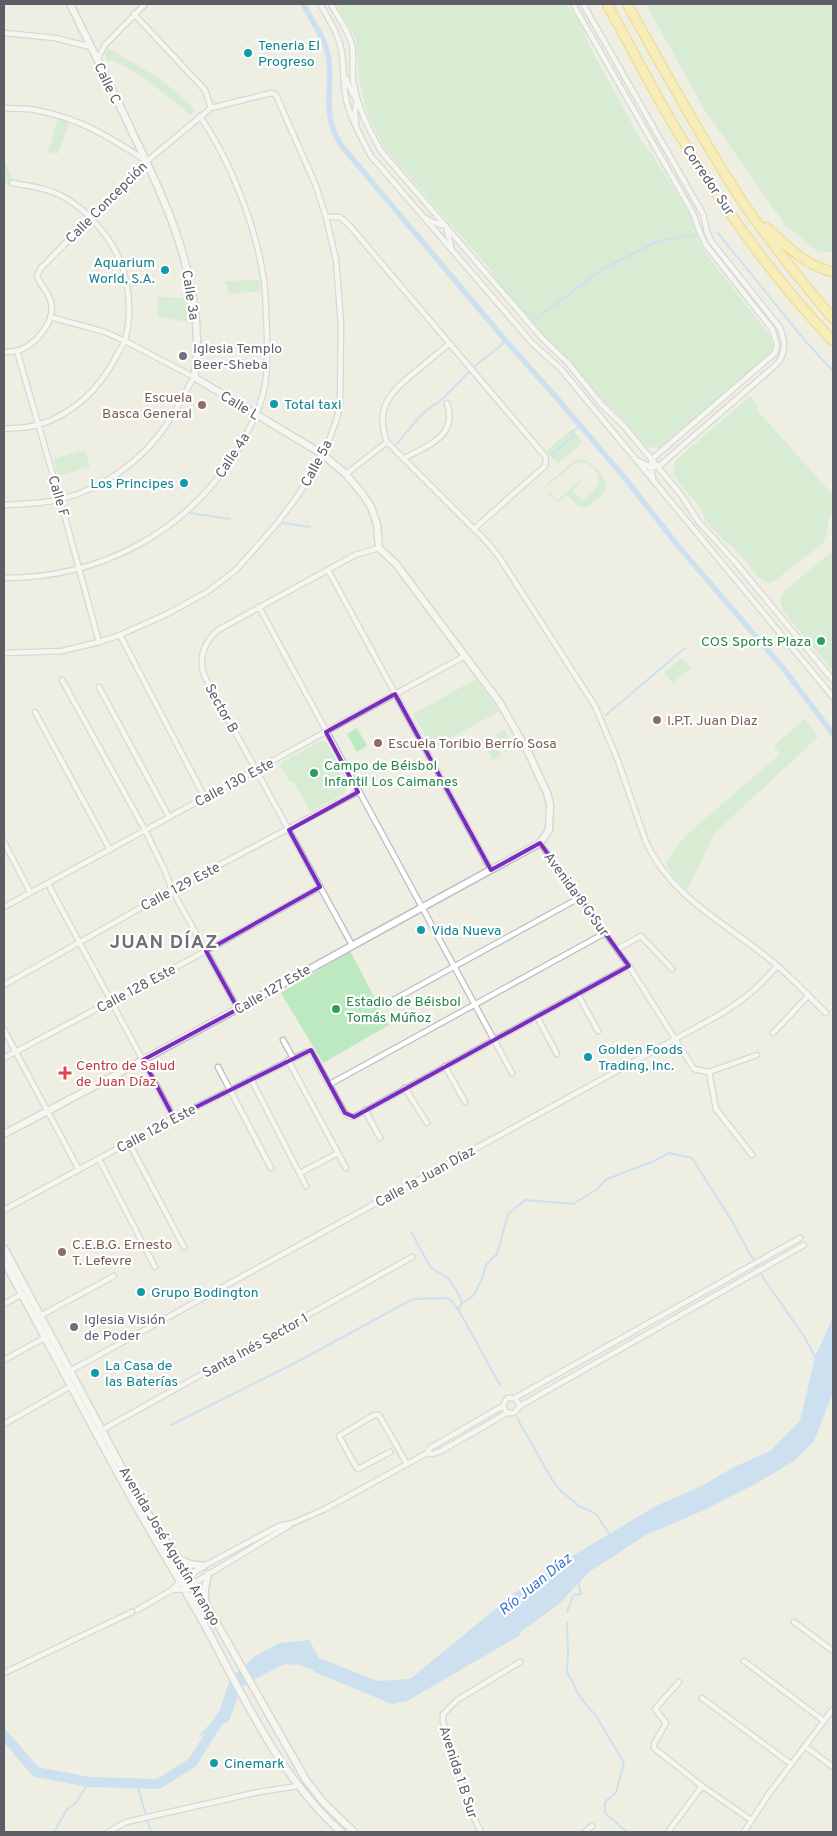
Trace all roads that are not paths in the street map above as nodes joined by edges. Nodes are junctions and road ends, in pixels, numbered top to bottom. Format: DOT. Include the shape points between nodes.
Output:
graph roads {
  1 [pos="70,4"];
  2 [pos="145,4"];
  3 [pos="320,4"];
  4 [pos="331,4"];
  5 [pos="573,4"];
  6 [pos="583,4"];
  7 [pos="607,4"];
  8 [pos="627,4"];
  9 [pos="134,14"];
  10 [pos="4,33"];
  11 [pos="91,47"];
  12 [pos="97,60"];
  13 [pos="343,70"];
  14 [pos="276,94"];
  15 [pos="358,100"];
  16 [pos="4,108"];
  17 [pos="211,108"];
  18 [pos="200,116"];
  19 [pos="357,131"];
  20 [pos="147,161"];
  21 [pos="12,183"];
  22 [pos="750,211"];
  23 [pos="421,214"];
  24 [pos="91,217"];
  25 [pos="326,218"];
  26 [pos="446,226"];
  27 [pos="454,252"];
  28 [pos="833,272"];
  29 [pos="50,317"];
  30 [pos="833,319"];
  31 [pos="125,341"];
  32 [pos="833,341"];
  33 [pos="449,344"];
  34 [pos="17,351"];
  35 [pos="4,352"];
  36 [pos="194,377"];
  37 [pos="447,403"];
  38 [pos="257,415"];
  39 [pos="38,425"];
  40 [pos="4,429"];
  41 [pos="387,442"];
  42 [pos="322,454"];
  43 [pos="634,457"];
  44 [pos="404,458"];
  45 [pos="652,459"];
  46 [pos="650,467"];
  47 [pos="658,467"];
  48 [pos="346,474"];
  49 [pos="657,486"];
  50 [pos="60,499"];
  51 [pos="4,505"];
  52 [pos="475,528"];
  53 [pos="379,548"];
  54 [pos="79,569"];
  55 [pos="328,570"];
  56 [pos="4,578"];
  57 [pos="259,608"];
  58 [pos="120,635"];
  59 [pos="99,642"];
  60 [pos="4,653"];
  61 [pos="465,656"];
  62 [pos="62,680"];
  63 [pos="833,680"];
  64 [pos="99,687"];
  65 [pos="395,694"];
  66 [pos="833,697"];
  67 [pos="35,712"];
  68 [pos="326,732"];
  69 [pos="257,770"];
  70 [pos="358,792"];
  71 [pos="205,798"];
  72 [pos="169,817"];
  73 [pos="145,830"];
  74 [pos="289,830"];
  75 [pos="4,842"];
  76 [pos="540,843"];
  77 [pos="110,850"];
  78 [pos="491,870"];
  79 [pos="48,884"];
  80 [pos="320,887"];
  81 [pos="172,890"];
  82 [pos="30,892"];
  83 [pos="579,898"];
  84 [pos="4,906"];
  85 [pos="422,907"];
  86 [pos="605,933"];
  87 [pos="80,941"];
  88 [pos="352,945"];
  89 [pos="617,949"];
  90 [pos="206,951"];
  91 [pos="453,966"];
  92 [pos="629,966"];
  93 [pos="778,966"];
  94 [pos="672,969"];
  95 [pos="4,984"];
  96 [pos="578,995"];
  97 [pos="808,996"];
  98 [pos="112,1001"];
  99 [pos="388,1003"];
  100 [pos="474,1004"];
  101 [pos="238,1009"];
  102 [pos="826,1013"];
  103 [pos="537,1017"];
  104 [pos="4,1030"];
  105 [pos="598,1031"];
  106 [pos="773,1033"];
  107 [pos="675,1038"];
  108 [pos="283,1040"];
  109 [pos="494,1040"];
  110 [pos="16,1052"];
  111 [pos="557,1054"];
  112 [pos="757,1055"];
  113 [pos="4,1058"];
  114 [pos="290,1059"];
  115 [pos="143,1060"];
  116 [pos="446,1066"];
  117 [pos="218,1068"];
  118 [pos="709,1072"];
  119 [pos="512,1073"];
  120 [pos="251,1079"];
  121 [pos="330,1084"];
  122 [pos="406,1088"];
  123 [pos="230,1090"];
  124 [pos="465,1102"];
  125 [pos="366,1110"];
  126 [pos="48,1111"];
  127 [pos="174,1118"];
  128 [pos="427,1123"];
  129 [pos="4,1134"];
  130 [pos="380,1138"];
  131 [pos="129,1143"];
  132 [pos="338,1153"];
  133 [pos="752,1155"];
  134 [pos="99,1159"];
  135 [pos="271,1168"];
  136 [pos="346,1168"];
  137 [pos="79,1170"];
  138 [pos="300,1173"];
  139 [pos="306,1186"];
  140 [pos="4,1210"];
  141 [pos="800,1238"];
  142 [pos="804,1245"];
  143 [pos="184,1247"];
  144 [pos="4,1250"];
  145 [pos="412,1257"];
  146 [pos="4,1262"];
  147 [pos="155,1267"];
  148 [pos="114,1276"];
  149 [pos="24,1292"];
  150 [pos="4,1304"];
  151 [pos="38,1318"];
  152 [pos="47,1336"];
  153 [pos="4,1360"];
  154 [pos="67,1373"];
  155 [pos="71,1386"];
  156 [pos="516,1398"];
  157 [pos="503,1406"];
  158 [pos="520,1406"];
  159 [pos="507,1413"];
  160 [pos="4,1424"];
  161 [pos="99,1431"];
  162 [pos="390,1452"];
  163 [pos="427,1453"];
  164 [pos="408,1464"];
  165 [pos="293,1523"];
  166 [pos="177,1557"];
  167 [pos="204,1566"];
  168 [pos="208,1574"];
  169 [pos="189,1575"];
  170 [pos="180,1582"];
  171 [pos="194,1583"];
  172 [pos="184,1589"];
  173 [pos="172,1590"];
  174 [pos="205,1602"];
  175 [pos="794,1622"];
  176 [pos="833,1651"];
  177 [pos="744,1661"];
  178 [pos="520,1662"];
  179 [pos="4,1674"];
  180 [pos="679,1682"];
  181 [pos="702,1698"];
  182 [pos="833,1710"];
  183 [pos="824,1722"];
  184 [pos="806,1747"];
  185 [pos="791,1764"];
  186 [pos="298,1766"];
  187 [pos="833,1767"];
  188 [pos="298,1786"];
  189 [pos="702,1786"];
  190 [pos="319,1796"];
  191 [pos="751,1820"];
  192 [pos="592,1826"];
  193 [pos="108,1832"];
  194 [pos="340,1832"];
  195 [pos="354,1832"];
  196 [pos="481,1832"];
  197 [pos="585,1832"];
  198 [pos="668,1832"];
  199 [pos="744,1832"];
  1 -- 11 [label="street, Calle C"];
  2 -- 9 [label="street"];
  3 -- 13 [label="street" via="335,29"];
  4 -- 15 [label="street" via="352,46 353,79"];
  5 -- 45 [label="street" via="693,212 706,245 772,329 777,344 775,353"];
  6 -- 47 [label="street" via="703,214 711,241 780,328 784,338 783,356 778,363"];
  7 -- 32 [label="highway, Corredor Sur" via="679,134 727,208"];
  8 -- 22 [label="highway, Corredor Sur" via="695,126"];
  9 -- 12 [label="street" via="105,44"];
  9 -- 17 [label="street" via="205,90"];
  10 -- 11 [label="street" via="56,38"];
  11 -- 12 [label="street, Calle C"];
  12 -- 20 [label="street, Calle C"];
  13 -- 15 [label="street" via="348,86"];
  13 -- 19 [label="street" via="347,104"];
  14 -- 17 [label="street, Calle Concepción"];
  14 -- 25 [label="street, Calle 5a" via="309,166"];
  15 -- 19 [label="street" via="355,112"];
  15 -- 26 [label="street" via="381,151"];
  16 -- 20 [label="street" via="34,110 67,118 105,134"];
  17 -- 18 [label="street, Calle Concepción"];
  18 -- 20 [label="street, Calle Concepción"];
  18 -- 38 [label="street, Calle 4a" via="241,198 264,280 268,360"];
  19 -- 23 [label="street" via="371,156"];
  20 -- 24 [label="street, Calle Concepción"];
  20 -- 36 [label="street, Calle 3a" via="176,228 190,281 197,334"];
  21 -- 24 [label="street" via="54,192"];
  22 -- 28 [label="highway" via="803,260"];
  22 -- 30 [label="highway, Corredor Sur"];
  23 -- 26 [label="street"];
  23 -- 27 [label="street"];
  24 -- 29 [label="street, Calle Concepción" via="37,275 50,299"];
  24 -- 31 [label="street" via="112,243 126,279 129,306"];
  25 -- 33 [label="street" via="340,217 344,221"];
  25 -- 42 [label="street, Calle 5a" via="339,280 341,388 337,418"];
  26 -- 27 [label="street"];
  26 -- 45 [label="street"];
  27 -- 43 [label="street" via="533,344 560,368"];
  29 -- 31 [label="street, Calle L"];
  29 -- 34 [label="street" via="33,342"];
  31 -- 36 [label="street, Calle L"];
  31 -- 39 [label="street" via="107,374 89,395 66,412"];
  33 -- 41 [label="street" via="400,384 388,398 382,424"];
  33 -- 52 [label="street" via="546,460 545,466 534,477"];
  34 -- 35 [label="street"];
  34 -- 39 [label="street, Calle F"];
  36 -- 38 [label="street, Calle L"];
  36 -- 50 [label="street, Calle 3a" via="166,426 143,452 116,475"];
  37 -- 44 [label="street" via="450,420 443,434"];
  38 -- 42 [label="street, Calle L"];
  38 -- 54 [label="street, Calle 4a" via="225,470 185,513 134,547"];
  39 -- 40 [label="street"];
  39 -- 50 [label="street, Calle F"];
  41 -- 44 [label="street"];
  41 -- 48 [label="street"];
  42 -- 48 [label="street, Calle L"];
  42 -- 58 [label="street, Calle 5a" via="299,494 236,570 207,592"];
  43 -- 46 [label="street"];
  43 -- 49 [label="street"];
  44 -- 52 [label="street"];
  45 -- 46 [label="street"];
  45 -- 47 [label="street"];
  46 -- 47 [label="street"];
  46 -- 49 [label="street"];
  47 -- 63 [label="street" via="698,521"];
  48 -- 53 [label="street, Calle L" via="371,507 377,524"];
  49 -- 66 [label="street"];
  50 -- 51 [label="street, Calle 3a"];
  50 -- 54 [label="street, Calle F"];
  52 -- 93 [label="street" via="499,557 595,706 646,842 660,866 687,898"];
  53 -- 55 [label="street, Sector B" via="355,554"];
  53 -- 61 [label="street, Avenida 8 G Sur" via="396,564"];
  54 -- 56 [label="street, Calle 4a"];
  54 -- 59 [label="street, Calle F"];
  55 -- 57 [label="street, Sector B"];
  55 -- 65 [label="street"];
  57 -- 68 [label="street"];
  57 -- 69 [label="street, Sector B" via="213,634 204,648 201,666"];
  58 -- 59 [label="street, Calle 5a"];
  58 -- 71 [label="street"];
  59 -- 60 [label="street, Calle 5a" via="62,651"];
  61 -- 65 [label="street, Calle 130 Este"];
  61 -- 76 [label="street, Avenida 8 G Sur" via="516,729 547,793 549,830"];
  62 -- 73 [label="street"];
  64 -- 72 [label="street"];
  65 -- 68 [label="street, Calle 130 Este"];
  65 -- 78 [label="street"];
  67 -- 77 [label="street"];
  68 -- 69 [label="street, Calle 130 Este"];
  68 -- 70 [label="street"];
  69 -- 71 [label="street, Calle 130 Este"];
  69 -- 74 [label="street, Sector B"];
  70 -- 74 [label="street, Calle 129 Este"];
  70 -- 85 [label="street"];
  71 -- 72 [label="street, Calle 130 Este"];
  72 -- 73 [label="street, Calle 130 Este"];
  73 -- 77 [label="street, Calle 130 Este"];
  73 -- 81 [label="street"];
  74 -- 80 [label="street, Sector B"];
  74 -- 81 [label="street, Calle 129 Este"];
  75 -- 82 [label="street"];
  76 -- 78 [label="street, Calle 127 Este"];
  76 -- 83 [label="street, Avenida 8 G Sur"];
  77 -- 79 [label="street, Calle 130 Este"];
  78 -- 85 [label="street, Calle 127 Este"];
  79 -- 82 [label="street, Calle 130 Este"];
  79 -- 87 [label="street"];
  80 -- 88 [label="street, Sector B"];
  80 -- 90 [label="street, Calle 128 Este"];
  81 -- 87 [label="street, Calle 129 Este"];
  81 -- 90 [label="street"];
  82 -- 84 [label="street, Calle 130 Este"];
  83 -- 86 [label="street, Avenida 8 G Sur"];
  83 -- 91 [label="street"];
  85 -- 88 [label="street, Calle 127 Este"];
  85 -- 91 [label="street"];
  86 -- 89 [label="street, Avenida 8 G Sur"];
  86 -- 100 [label="street"];
  87 -- 95 [label="street, Calle 129 Este"];
  87 -- 98 [label="street"];
  88 -- 101 [label="street, Calle 127 Este"];
  89 -- 92 [label="street, Avenida 8 G Sur"];
  89 -- 94 [label="street" via="642,936"];
  90 -- 98 [label="street, Calle 128 Este"];
  90 -- 101 [label="street"];
  91 -- 99 [label="street"];
  91 -- 100 [label="street"];
  92 -- 96 [label="street"];
  92 -- 107 [label="street, Avenida 8 G Sur"];
  93 -- 97 [label="street"];
  93 -- 107 [label="street, Calle 1a Juan Díaz" via="744,1000"];
  96 -- 103 [label="street"];
  96 -- 105 [label="street"];
  97 -- 102 [label="street"];
  97 -- 106 [label="street"];
  98 -- 110 [label="street, Calle 128 Este"];
  98 -- 115 [label="street"];
  100 -- 109 [label="street"];
  100 -- 121 [label="street"];
  101 -- 115 [label="street, Calle 127 Este"];
  103 -- 109 [label="street"];
  103 -- 111 [label="street"];
  104 -- 110 [label="street"];
  107 -- 118 [label="street, Avenida 8 G Sur" via="694,1069"];
  107 -- 154 [label="street, Calle 1a Juan Díaz"];
  108 -- 114 [label="street"];
  109 -- 116 [label="street"];
  109 -- 119 [label="street"];
  110 -- 113 [label="street, Calle 128 Este"];
  110 -- 126 [label="street"];
  112 -- 118 [label="street"];
  114 -- 120 [label="street, Calle 126 Este"];
  114 -- 121 [label="street, Calle 126 Este" via="311,1052"];
  114 -- 132 [label="street"];
  115 -- 126 [label="street, Calle 127 Este"];
  115 -- 127 [label="street"];
  116 -- 122 [label="street"];
  116 -- 124 [label="street"];
  117 -- 123 [label="street"];
  118 -- 133 [label="street" via="716,1109"];
  120 -- 123 [label="street, Calle 126 Este"];
  120 -- 138 [label="street"];
  121 -- 125 [label="street" via="349,1116"];
  122 -- 125 [label="street"];
  122 -- 128 [label="street"];
  123 -- 127 [label="street, Calle 126 Este"];
  123 -- 135 [label="street"];
  125 -- 130 [label="street"];
  126 -- 129 [label="street, Calle 127 Este"];
  126 -- 137 [label="street"];
  127 -- 131 [label="street, Calle 126 Este"];
  131 -- 134 [label="street, Calle 126 Este"];
  131 -- 143 [label="street"];
  132 -- 136 [label="street"];
  132 -- 138 [label="street"];
  134 -- 137 [label="street, Calle 126 Este"];
  134 -- 147 [label="street"];
  137 -- 140 [label="street, Calle 126 Este"];
  138 -- 139 [label="street"];
  141 -- 156 [label="street"];
  142 -- 158 [label="street"];
  144 -- 149 [label="street, Avenida José Agustín Arango"];
  145 -- 161 [label="street, Santa Inés Sector 1"];
  146 -- 149 [label="street, Avenida José Agustín Arango"];
  148 -- 151 [label="street"];
  149 -- 150 [label="street"];
  149 -- 151 [label="street, Avenida José Agustín Arango"];
  151 -- 152 [label="street, Avenida José Agustín Arango"];
  152 -- 153 [label="street"];
  152 -- 154 [label="street, Avenida José Agustín Arango"];
  154 -- 155 [label="street, Avenida José Agustín Arango"];
  154 -- 161 [label="street, Avenida José Agustín Arango"];
  155 -- 160 [label="street"];
  155 -- 161 [label="street, Avenida José Agustín Arango"];
  156 -- 157 [label="street" via="507,1398"];
  156 -- 158 [label="street"];
  157 -- 159 [label="street"];
  157 -- 163 [label="street" via="430,1448"];
  158 -- 159 [label="street" via="514,1413"];
  159 -- 163 [label="street" via="441,1451"];
  161 -- 166 [label="street, Avenida José Agustín Arango"];
  161 -- 170 [label="street, Avenida José Agustín Arango" via="147,1526"];
  162 -- 164 [label="street" via="358,1469 339,1435 374,1415 379,1416"];
  163 -- 164 [label="street"];
  164 -- 165 [label="street"];
  165 -- 167 [label="street" via="279,1526"];
  165 -- 168 [label="street"];
  166 -- 167 [label="street" via="190,1564"];
  166 -- 169 [label="street, Avenida José Agustín Arango"];
  167 -- 169 [label="street"];
  168 -- 171 [label="street"];
  168 -- 174 [label="street"];
  169 -- 170 [label="street"];
  169 -- 171 [label="street, Avenida José Agustín Arango"];
  170 -- 172 [label="street, Avenida José Agustín Arango"];
  170 -- 173 [label="street"];
  171 -- 172 [label="street"];
  171 -- 174 [label="street, Avenida José Agustín Arango"];
  172 -- 173 [label="street"];
  172 -- 188 [label="street, Avenida José Agustín Arango" via="247,1703"];
  173 -- 179 [label="street"];
  174 -- 186 [label="street, Avenida José Agustín Arango"];
  175 -- 176 [label="street"];
  177 -- 183 [label="street"];
  178 -- 196 [label="street, Avenida 1 B Sur" via="457,1700 443,1714 468,1806"];
  180 -- 189 [label="street" via="655,1709 666,1723 654,1747"];
  181 -- 185 [label="street"];
  182 -- 183 [label="street"];
  183 -- 184 [label="street"];
  184 -- 185 [label="street"];
  184 -- 187 [label="street"];
  185 -- 191 [label="street"];
  186 -- 188 [label="street"];
  186 -- 190 [label="street, Avenida José Agustín Arango"];
  188 -- 190 [label="street"];
  188 -- 193 [label="street" via="126,1822"];
  188 -- 194 [label="street, Avenida José Agustín Arango"];
  189 -- 191 [label="street"];
  189 -- 198 [label="street"];
  190 -- 195 [label="street, Avenida José Agustín Arango"];
  191 -- 199 [label="street"];
  192 -- 197 [label="street"];
}
